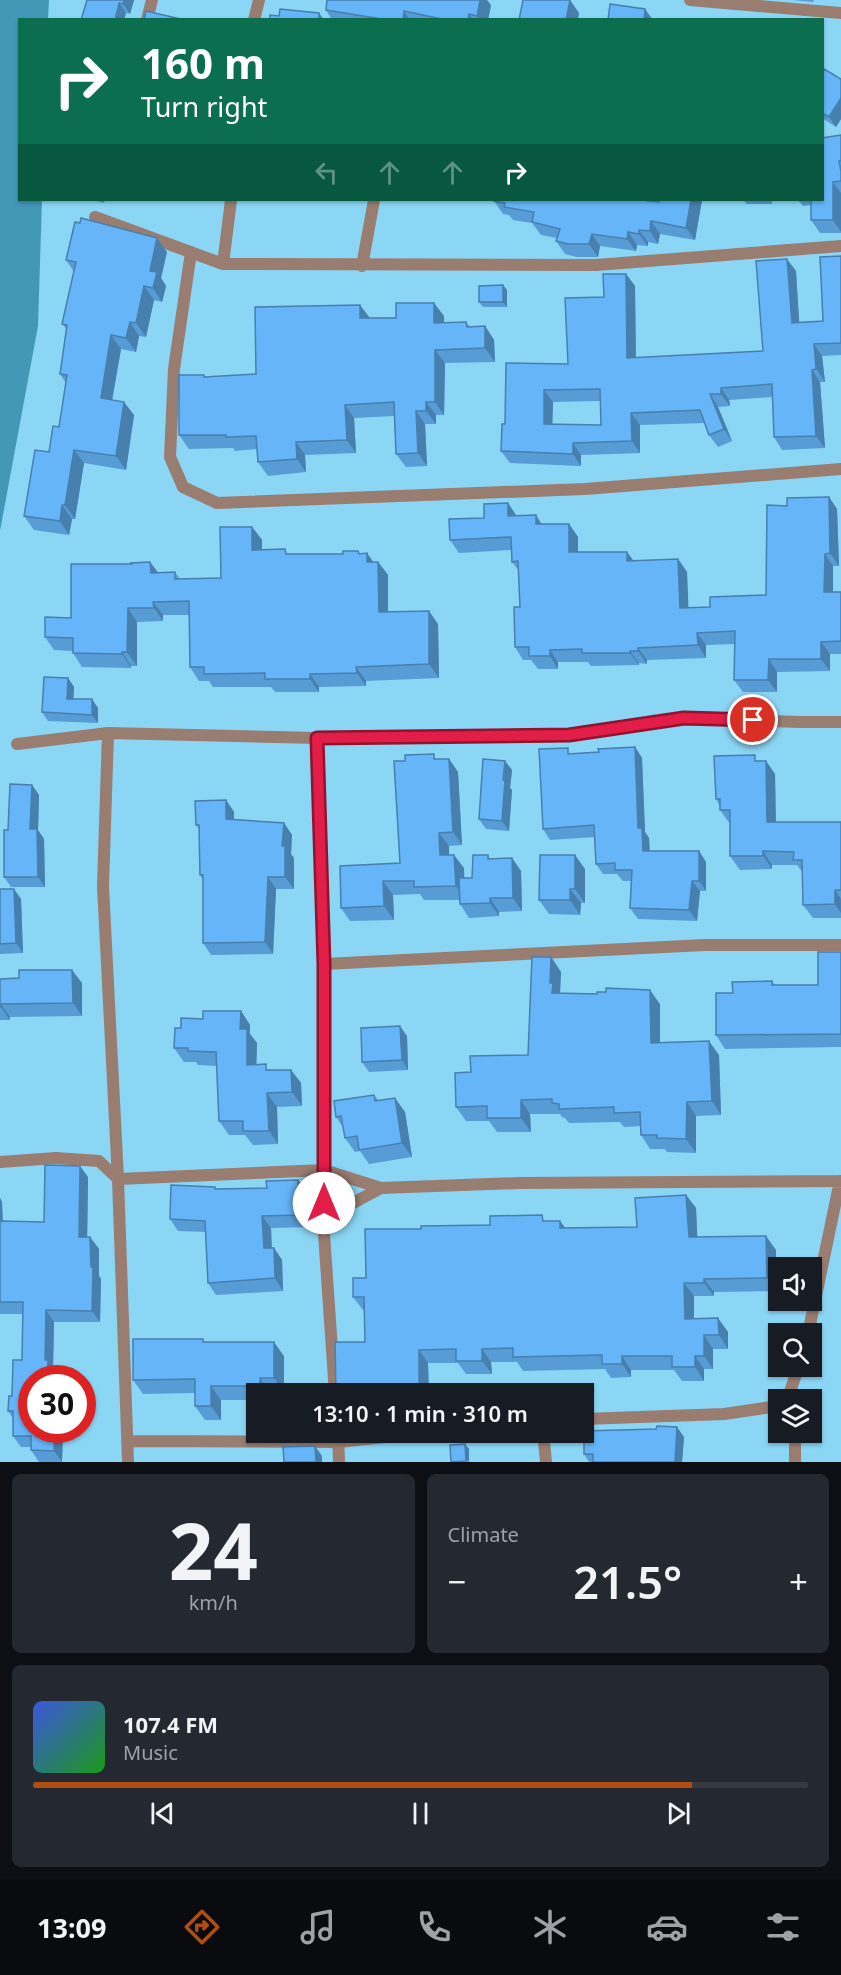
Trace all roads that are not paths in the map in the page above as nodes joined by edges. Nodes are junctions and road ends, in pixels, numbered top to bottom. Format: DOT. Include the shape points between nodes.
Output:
graph roads {
  1 [pos="152,0"];
  2 [pos="259,0"];
  3 [pos="690,0"];
  4 [pos="707,0"];
  5 [pos="841,13"];
  6 [pos="148,18"];
  7 [pos="254,18"];
  8 [pos="231,201"];
  9 [pos="374,201"];
  10 [pos="95,217"];
  11 [pos="841,246"];
  12 [pos="190,252"];
  13 [pos="224,264"];
  14 [pos="362,266"];
  15 [pos="841,469"];
  16 [pos="841,722"];
  17 [pos="108,733"];
  18 [pos="317,738"];
  19 [pos="17,744"];
  20 [pos="841,945"];
  21 [pos="324,964"];
  22 [pos="0,1162"];
  23 [pos="324,1170"];
  24 [pos="118,1179"];
  25 [pos="841,1181"];
  26 [pos="381,1188"];
  27 [pos="323,1219"];
  28 [pos="810,1323"];
  29 [pos="334,1383"];
  30 [pos="768,1407"];
  31 [pos="594,1419"];
  32 [pos="246,1439"];
  33 [pos="127,1441"];
  34 [pos="338,1443"];
  35 [pos="544,1443"];
  36 [pos="795,1443"];
  37 [pos="128,1462"];
  38 [pos="339,1462"];
  39 [pos="546,1462"];
  40 [pos="795,1462"];
  1 -- 6 [label="street"];
  2 -- 7 [label="street"];
  3 -- 4 [label="street"];
  4 -- 5 [label="street"];
  8 -- 13 [label="street"];
  9 -- 14 [label="street"];
  10 -- 12 [label="street"];
  11 -- 14 [label="street" via="596,265"];
  12 -- 13 [label="street"];
  12 -- 15 [label="street" via="174,369 170,457 183,487 217,503 585,489"];
  13 -- 14 [label="street"];
  16 -- 18 [label="street" via="684,718 569,735"];
  17 -- 18 [label="street"];
  17 -- 19 [label="street"];
  17 -- 24 [label="street" via="103,886"];
  18 -- 21 [label="street"];
  20 -- 21 [label="street" via="705,945"];
  21 -- 23 [label="street"];
  22 -- 24 [label="street" via="56,1158 99,1161"];
  23 -- 24 [label="street"];
  23 -- 26 [label="street"];
  23 -- 27 [label="street"];
  24 -- 33 [label="street"];
  25 -- 26 [label="street"];
  25 -- 28 [label="street"];
  26 -- 27 [label="street"];
  27 -- 29 [label="street"];
  30 -- 31 [label="street" via="724,1414"];
  32 -- 33 [label="street"];
  33 -- 37 [label="street"];
  34 -- 38 [label="street"];
  35 -- 39 [label="street"];
  36 -- 40 [label="street"];
}
